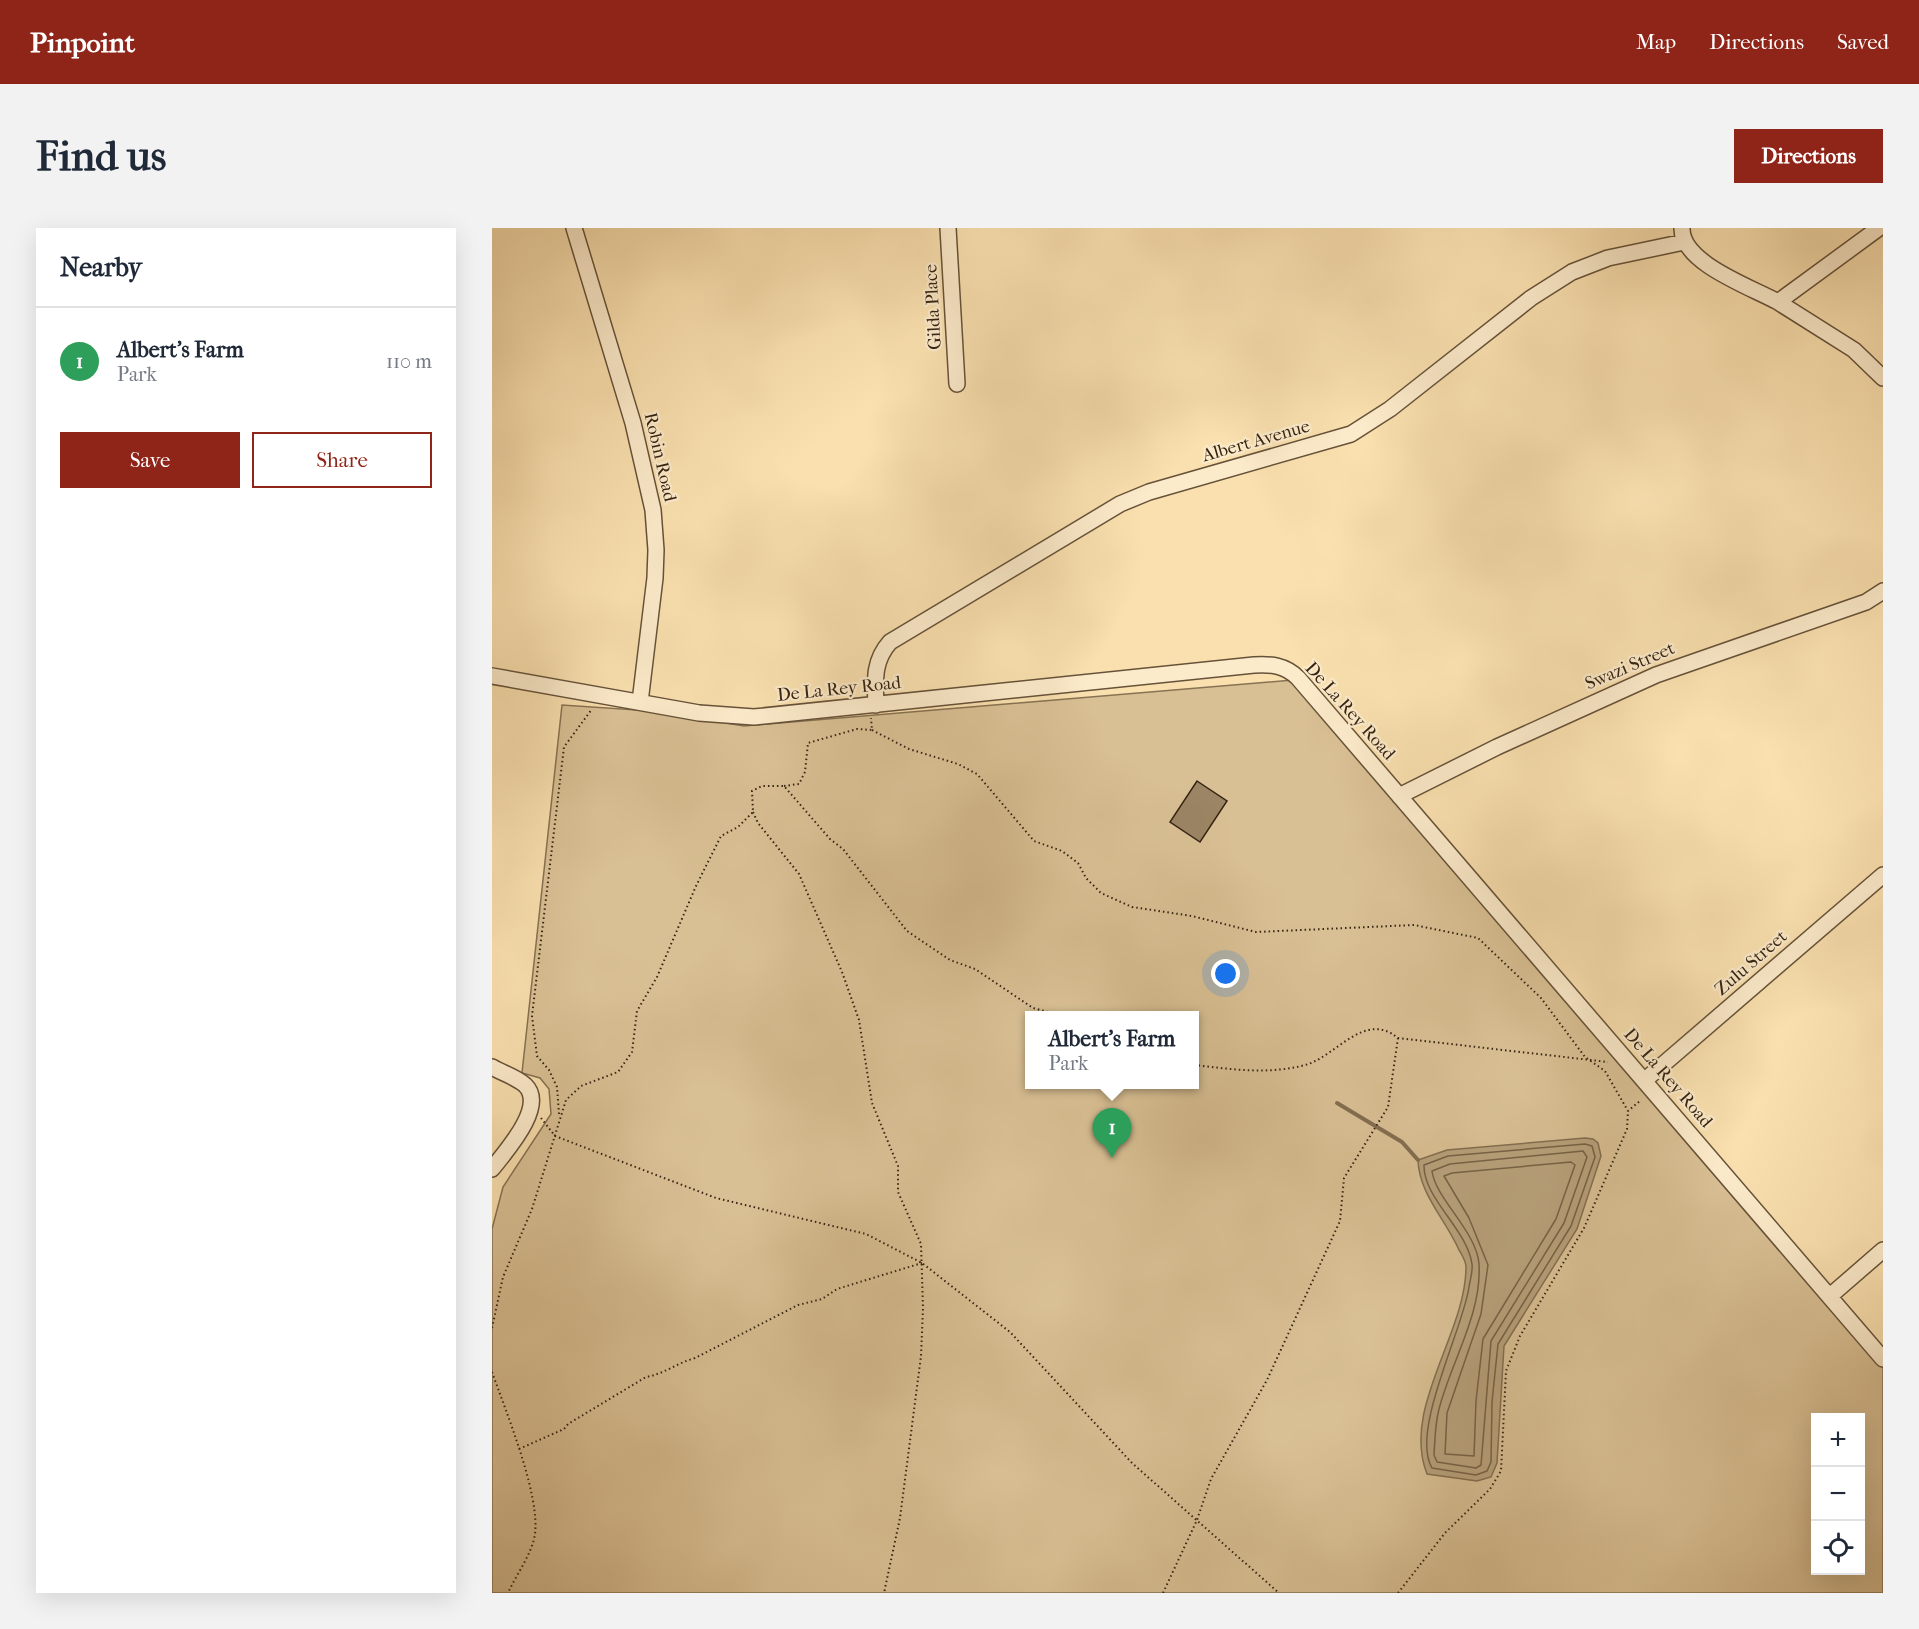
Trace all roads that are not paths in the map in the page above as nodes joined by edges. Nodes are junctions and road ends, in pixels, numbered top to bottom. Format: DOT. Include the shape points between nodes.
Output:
graph roads {
  1 [pos="574,228"];
  2 [pos="948,228"];
  3 [pos="1879,228"];
  4 [pos="1683,235"];
  5 [pos="1778,302"];
  6 [pos="1883,378"];
  7 [pos="957,384"];
  8 [pos="1883,591"];
  9 [pos="492,676"];
  10 [pos="640,702"];
  11 [pos="876,705"];
  12 [pos="1399,796"];
  13 [pos="1883,875"];
  14 [pos="492,1067"];
  15 [pos="1645,1080"];
  16 [pos="492,1169"];
  17 [pos="1883,1250"];
  18 [pos="1830,1296"];
  19 [pos="1883,1359"];
  1 -- 10 [label="street, Robin Road" via="633,423 652,510 655,578"];
  2 -- 7 [label="street, Gilda Place"];
  3 -- 5 [label="street"];
  4 -- 5 [label="street" via="1702,262"];
  4 -- 11 [label="street, Albert Avenue" via="1572,272 1351,434 1149,492 1120,504 890,642 880,652 876,667"];
  5 -- 6 [label="street" via="1854,350"];
  8 -- 12 [label="street, Swazi Street" via="1866,602 1656,675"];
  9 -- 10 [label="street, De La Rey Road"];
  10 -- 11 [label="street, De La Rey Road" via="732,717"];
  11 -- 12 [label="street, De La Rey Road" via="1276,665 1298,678"];
  12 -- 15 [label="street, De La Rey Road"];
  13 -- 15 [label="street, Zulu Street"];
  14 -- 16 [label="street" via="526,1086 532,1095 532,1106 523,1125"];
  15 -- 18 [label="street, De La Rey Road"];
  17 -- 18 [label="street"];
  18 -- 19 [label="street, De La Rey Road"];
}
